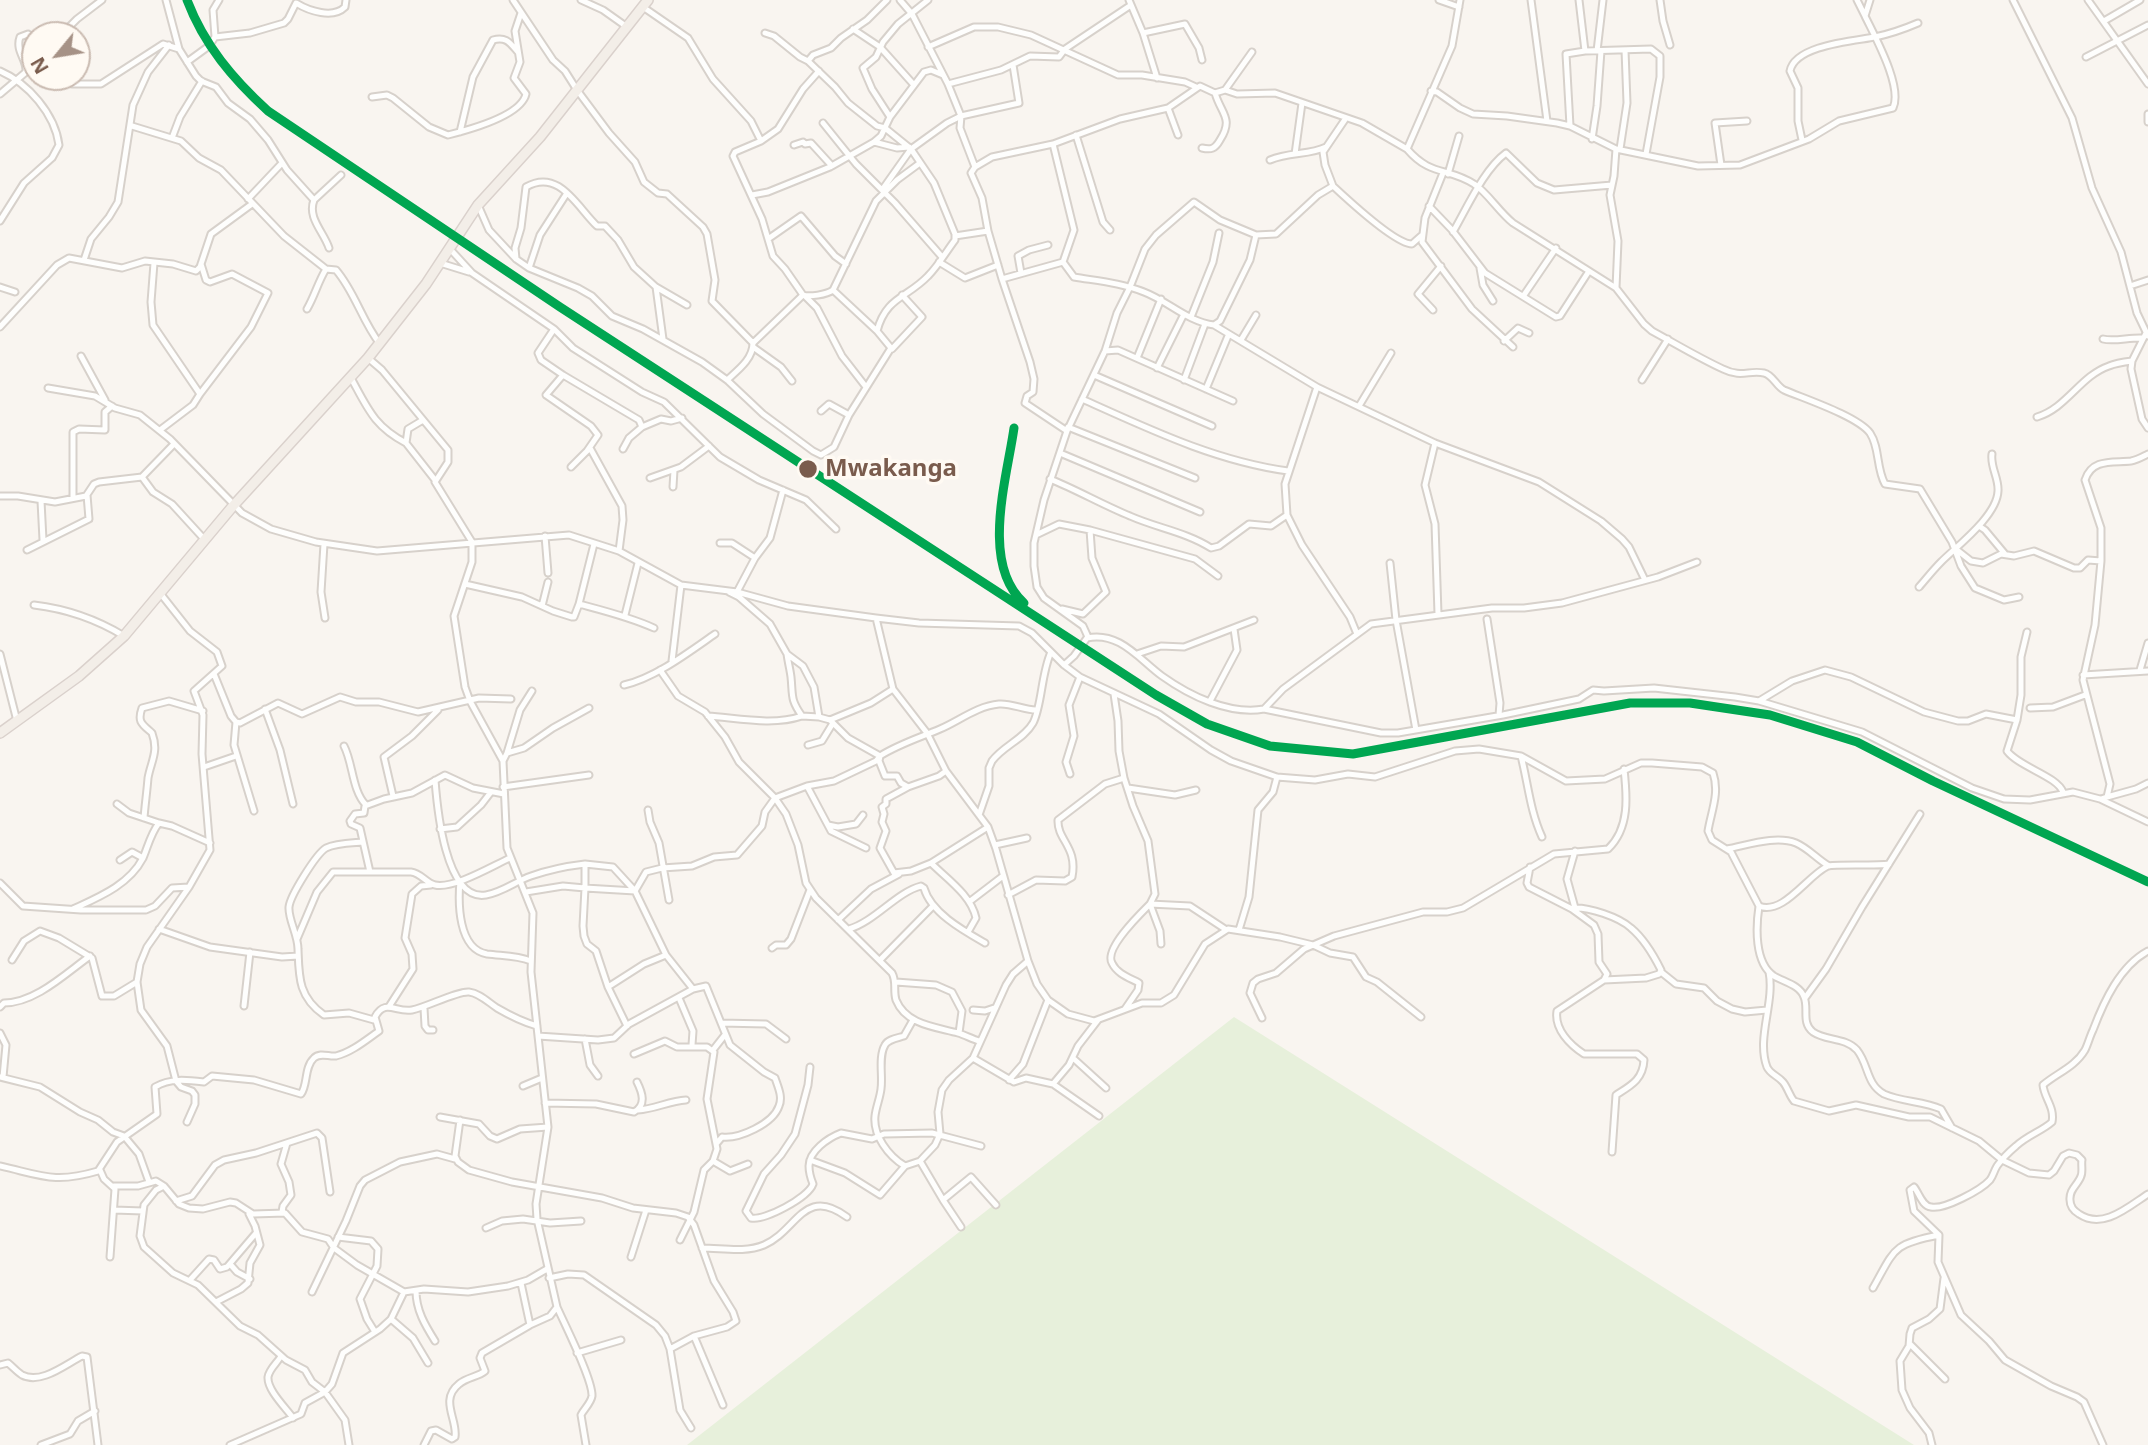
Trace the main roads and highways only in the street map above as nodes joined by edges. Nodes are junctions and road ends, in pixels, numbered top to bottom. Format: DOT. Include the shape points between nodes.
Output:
graph roads {
  1 [pos="646,3"];
  2 [pos="0,733"];
  1 -- 2 [label="main road" via="540,137 478,205 380,344 204,539 124,636 79,676"];
}
